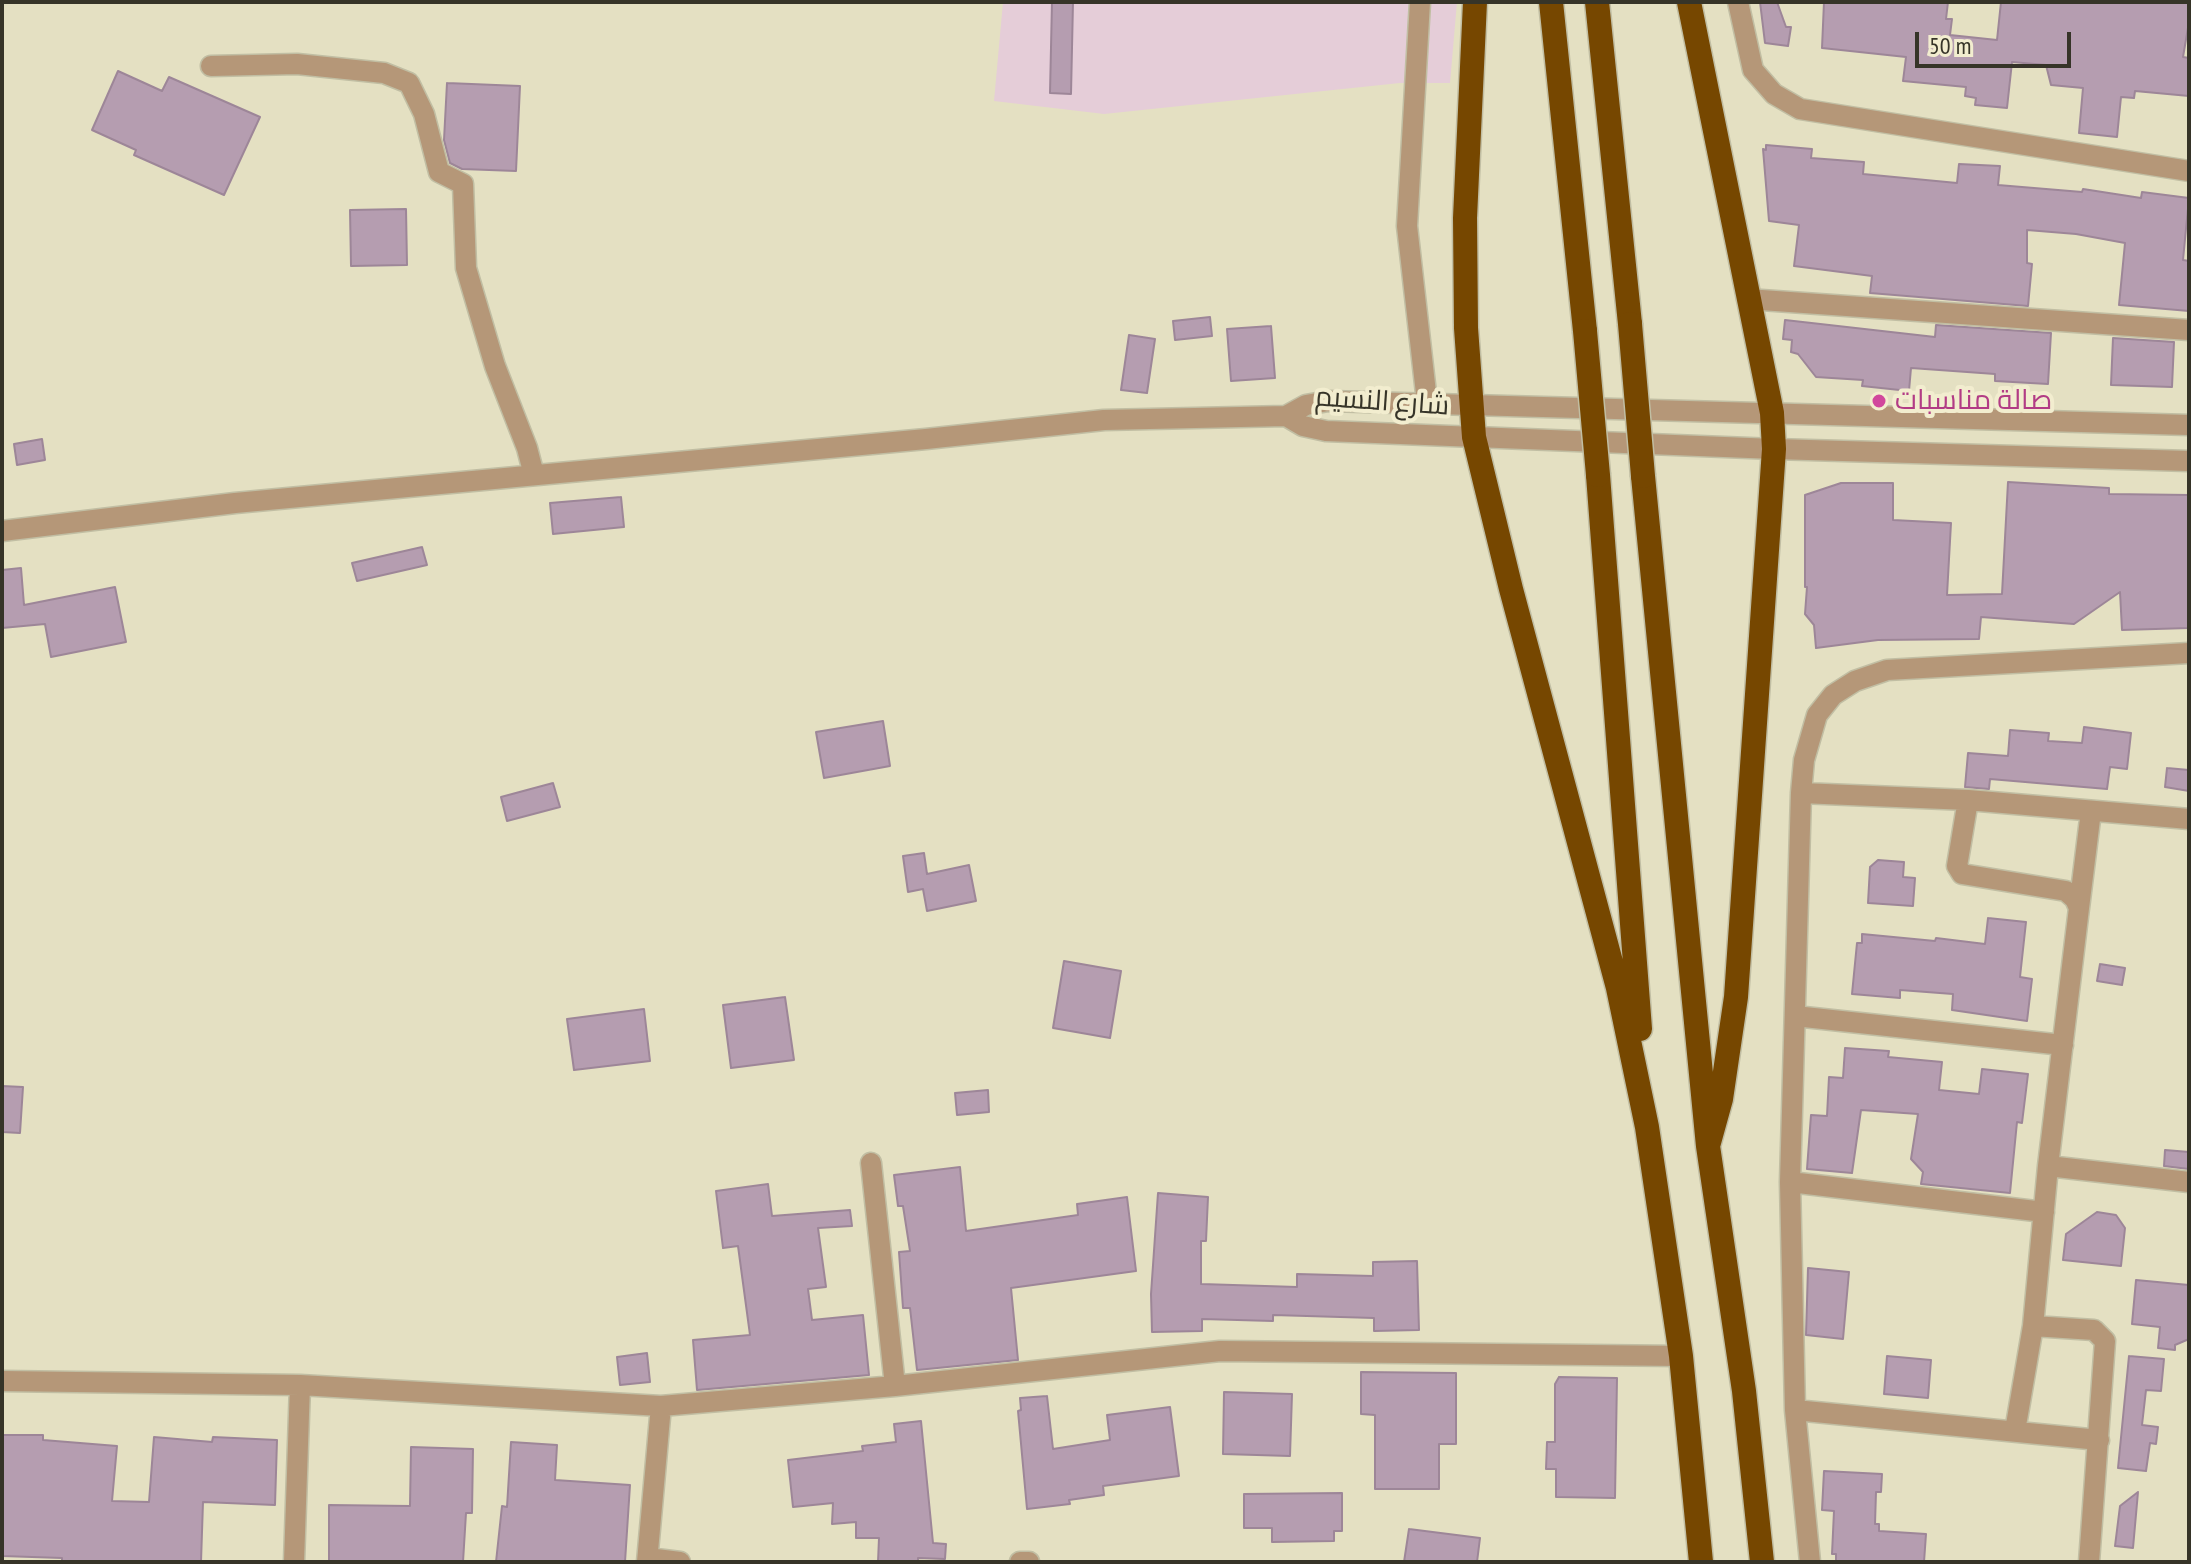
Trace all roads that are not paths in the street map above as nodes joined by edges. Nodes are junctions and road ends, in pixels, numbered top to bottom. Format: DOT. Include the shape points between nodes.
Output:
graph roads {
  1 [pos="1420,2"];
  2 [pos="1475,2"];
  3 [pos="1551,2"];
  4 [pos="1597,2"];
  5 [pos="1689,2"];
  6 [pos="1738,2"];
  7 [pos="211,66"];
  8 [pos="2189,171"];
  9 [pos="1747,299"];
  10 [pos="2189,330"];
  11 [pos="1427,402"];
  12 [pos="1470,403"];
  13 [pos="1772,413"];
  14 [pos="1286,416"];
  15 [pos="2189,425"];
  16 [pos="1474,437"];
  17 [pos="1774,449"];
  18 [pos="2189,461"];
  19 [pos="534,475"];
  20 [pos="2,531"];
  21 [pos="2189,653"];
  22 [pos="1801,793"];
  23 [pos="1968,800"];
  24 [pos="2091,811"];
  25 [pos="2189,819"];
  26 [pos="2079,908"];
  27 [pos="1795,1016"];
  28 [pos="2063,1045"];
  29 [pos="1647,1127"];
  30 [pos="1708,1146"];
  31 [pos="871,1163"];
  32 [pos="2048,1166"];
  33 [pos="1790,1182"];
  34 [pos="2189,1182"];
  35 [pos="2044,1212"];
  36 [pos="2033,1326"];
  37 [pos="1681,1356"];
  38 [pos="2,1381"];
  39 [pos="300,1385"];
  40 [pos="895,1386"];
  41 [pos="661,1406"];
  42 [pos="1795,1410"];
  43 [pos="2015,1431"];
  44 [pos="2099,1440"];
  45 [pos="647,1560"];
  46 [pos="294,1562"];
  47 [pos="680,1562"];
  48 [pos="1020,1562"];
  49 [pos="1029,1562"];
  50 [pos="1701,1562"];
  51 [pos="1762,1562"];
  52 [pos="1810,1562"];
  53 [pos="2089,1562"];
  1 -- 11 [label="street" via="1407,226"];
  2 -- 12 [label="highway" via="1465,218"];
  3 -- 29 [label="highway, bridge" via="1598,475"];
  4 -- 30 [label="highway, bridge"];
  5 -- 9 [label="highway"];
  6 -- 8 [label="street" via="1753,70 1774,94 1800,109"];
  7 -- 19 [label="street" via="297,64 384,73 409,83 424,114 439,172 463,184 466,268"];
  9 -- 10 [label="street"];
  9 -- 13 [label="highway"];
  11 -- 12 [label="street, شارع النسيم"];
  11 -- 14 [label="street, شارع النسيم" via="1328,401"];
  12 -- 13 [label="street, شارع النسيم"];
  12 -- 16 [label="highway"];
  13 -- 15 [label="street, شارع النسيم"];
  13 -- 17 [label="highway"];
  14 -- 16 [label="street, شارع النسيم" via="1326,431"];
  14 -- 19 [label="street" via="1104,420"];
  16 -- 17 [label="street, شارع النسيم"];
  16 -- 29 [label="highway" via="1618,988"];
  17 -- 18 [label="street, شارع النسيم"];
  17 -- 30 [label="highway" via="1736,997 1721,1099"];
  19 -- 20 [label="street"];
  21 -- 22 [label="street" via="1887,670 1855,681 1833,695 1817,715"];
  22 -- 23 [label="street"];
  22 -- 27 [label="street"];
  23 -- 24 [label="street"];
  23 -- 26 [label="street" via="1957,866 1962,874 2066,891"];
  24 -- 25 [label="street"];
  24 -- 26 [label="street"];
  26 -- 28 [label="street"];
  27 -- 28 [label="street"];
  27 -- 33 [label="street"];
  28 -- 32 [label="street"];
  29 -- 37 [label="highway"];
  30 -- 51 [label="highway" via="1744,1391"];
  31 -- 40 [label="street"];
  32 -- 34 [label="street"];
  32 -- 35 [label="street"];
  33 -- 35 [label="street"];
  33 -- 42 [label="street"];
  35 -- 36 [label="street"];
  36 -- 43 [label="street"];
  36 -- 44 [label="street" via="2094,1330 2105,1341"];
  37 -- 40 [label="street" via="1220,1351"];
  37 -- 50 [label="highway"];
  38 -- 39 [label="street"];
  39 -- 41 [label="street"];
  39 -- 46 [label="street"];
  40 -- 41 [label="street"];
  41 -- 45 [label="street"];
  42 -- 43 [label="street"];
  42 -- 52 [label="street"];
  43 -- 44 [label="street"];
  44 -- 53 [label="street"];
  45 -- 47 [label="street"];
  48 -- 49 [label="street"];
}
